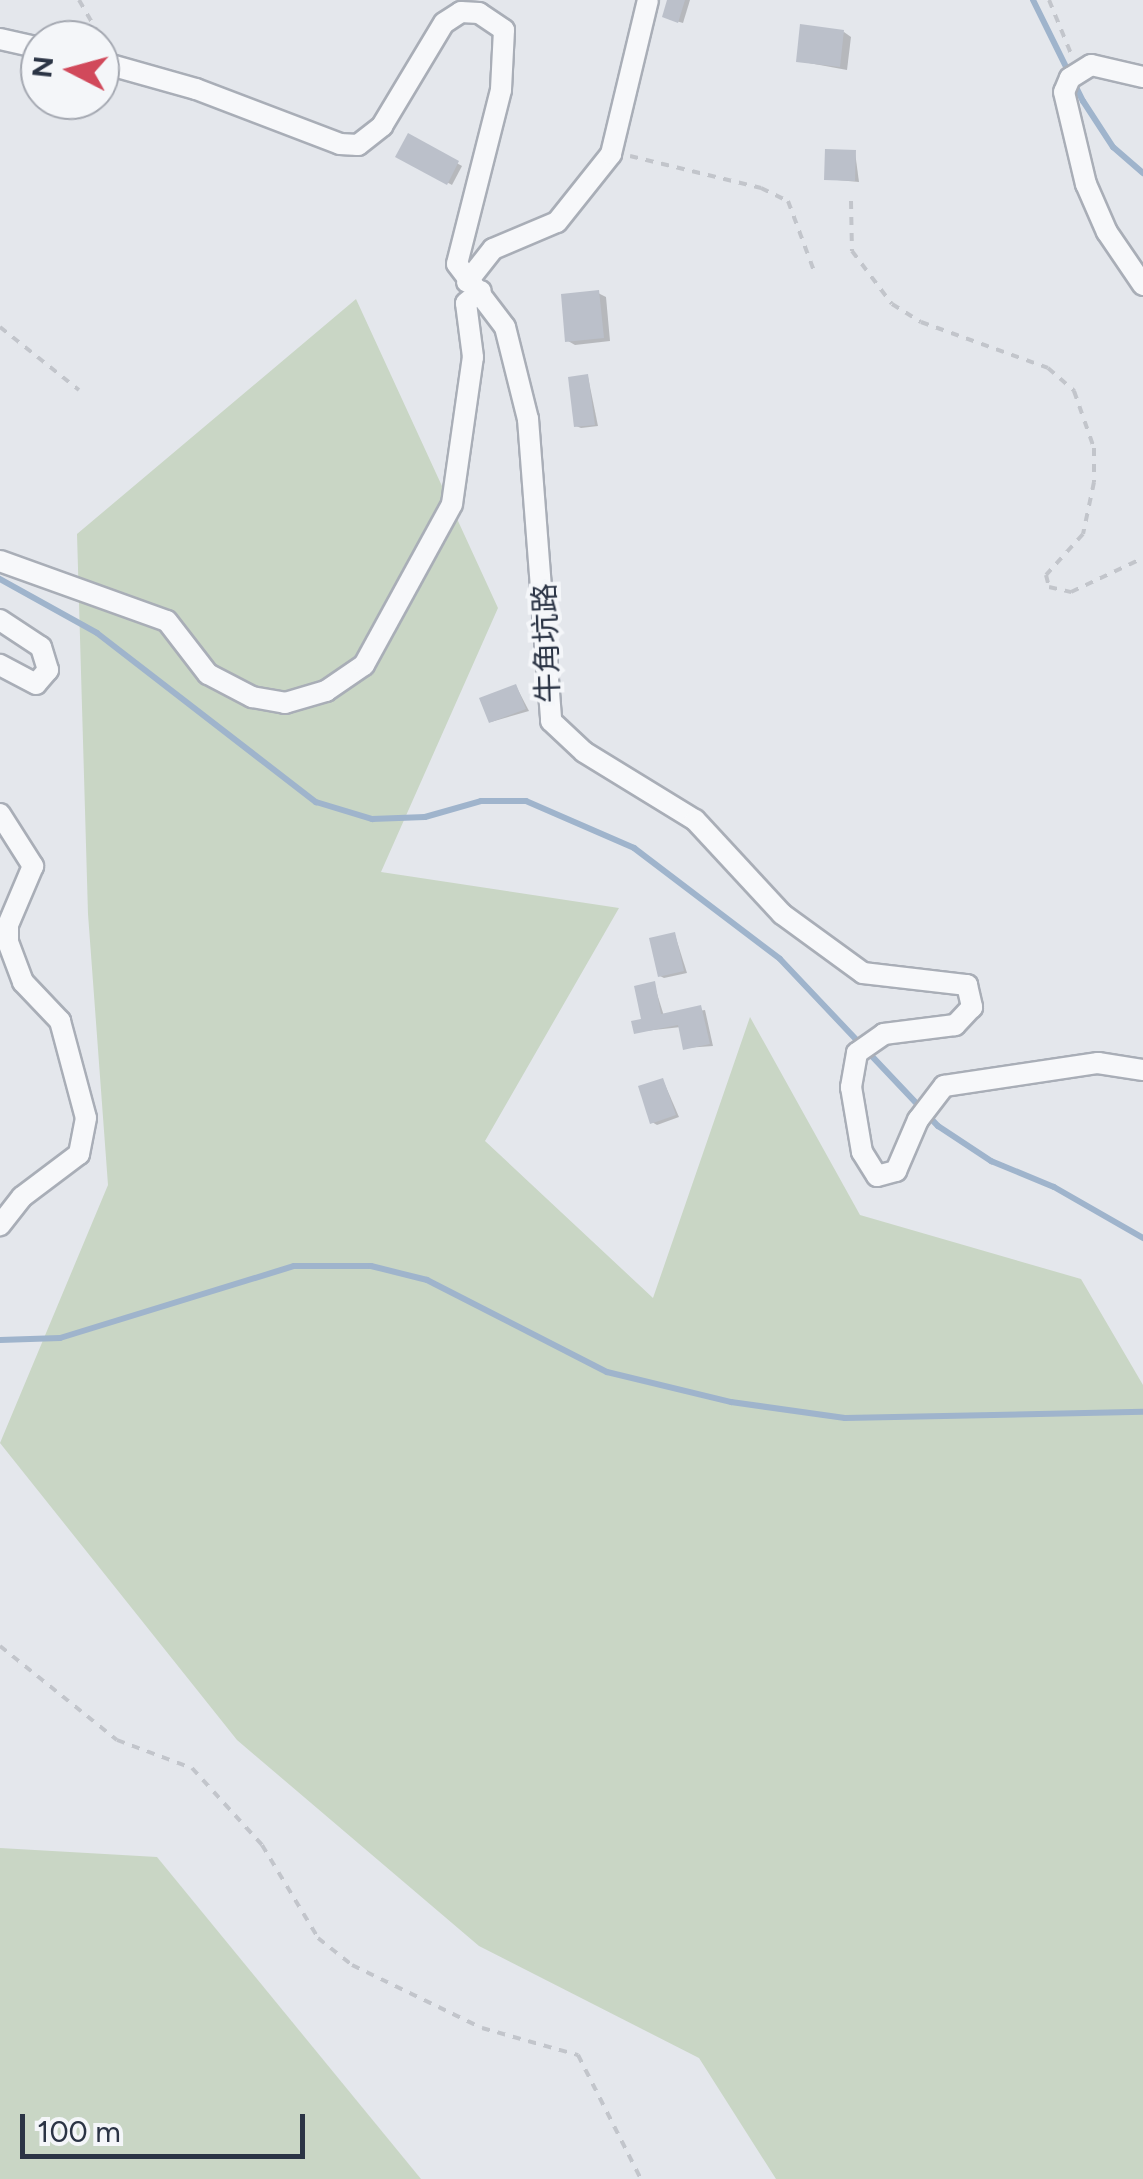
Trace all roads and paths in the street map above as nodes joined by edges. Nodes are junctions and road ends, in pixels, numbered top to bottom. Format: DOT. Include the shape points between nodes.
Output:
graph roads {
  1 [pos="648,0"];
  2 [pos="1048,0"];
  3 [pos="120,67"];
  4 [pos="1078,70"];
  5 [pos="1143,77"];
  6 [pos="610,154"];
  7 [pos="852,201"];
  8 [pos="814,271"];
  9 [pos="1143,285"];
  10 [pos="474,287"];
  11 [pos="0,327"];
  12 [pos="79,390"];
  13 [pos="1143,558"];
  14 [pos="0,561"];
  15 [pos="0,620"];
  16 [pos="0,666"];
  17 [pos="0,814"];
  18 [pos="1143,1070"];
  19 [pos="0,1226"];
  20 [pos="0,1646"];
  21 [pos="640,2179"];
  1 -- 6 [label="street"];
  2 -- 4 [label="path"];
  3 -- 10 [label="street, 牛角坑路" via="358,145 382,126 444,22 460,12 491,18 508,44 458,250"];
  4 -- 5 [label="street" via="1101,66"];
  4 -- 9 [label="street" via="1064,92 1070,131 1107,232"];
  6 -- 8 [label="path" via="702,171 788,201"];
  6 -- 10 [label="street" via="557,222 493,248"];
  7 -- 13 [label="path" via="852,251 892,304 921,322 1048,368 1074,391 1094,448 1094,482 1083,534 1046,575 1049,587 1071,592"];
  10 -- 14 [label="street" via="466,303 473,357 452,504 364,665 326,692 285,703 252,696 208,674 166,621"];
  10 -- 18 [label="street, 牛角坑路" via="504,328 528,419 551,720 584,752 694,820 782,914 863,973 897,981 956,980 972,996 967,1017 955,1024 884,1034 857,1053 851,1088 868,1168 876,1176 896,1171 932,1098 958,1081 1098,1063"];
  11 -- 12 [label="path"];
  15 -- 16 [label="street" via="41,647 48,670 36,684"];
  17 -- 19 [label="street" via="34,866 8,925 8,942 22,982 60,1021 86,1118 79,1154 22,1197"];
  20 -- 21 [label="path" via="117,1740 192,1768 262,1846 318,1938 352,1964 482,2028 578,2055"];
}
